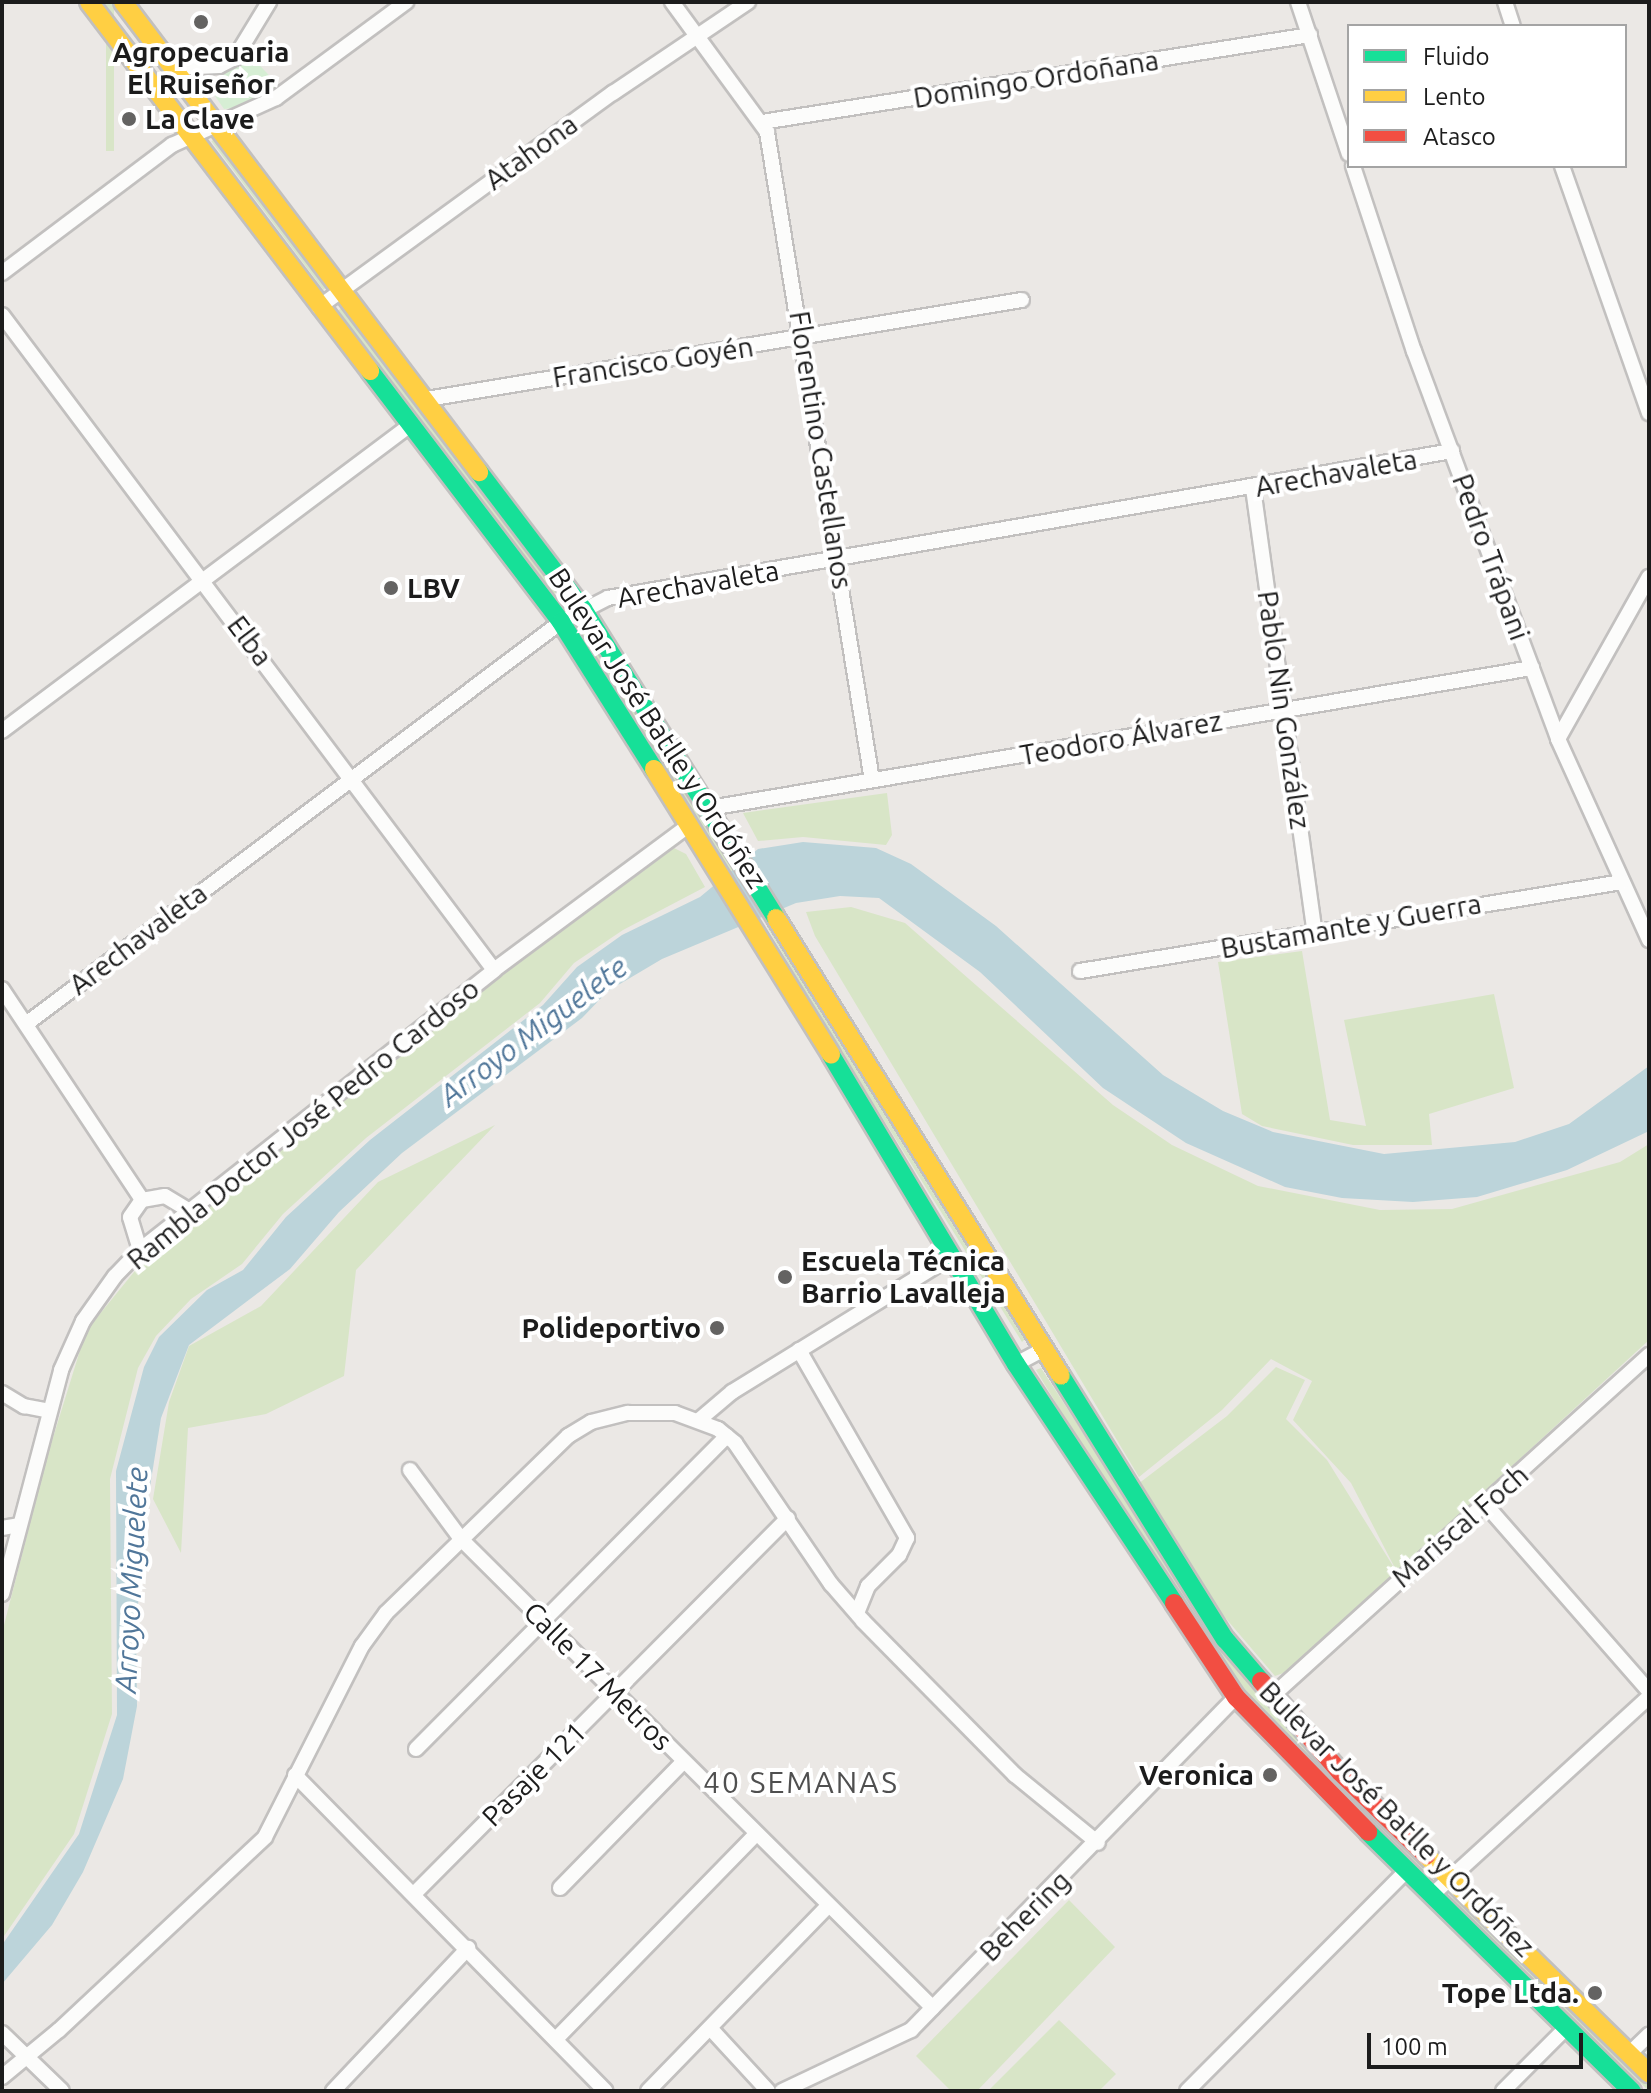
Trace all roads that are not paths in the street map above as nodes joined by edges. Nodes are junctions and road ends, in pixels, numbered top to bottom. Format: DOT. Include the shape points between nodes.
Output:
graph roads {
  1 [pos="89,2"];
  2 [pos="123,2"];
  3 [pos="269,2"];
  4 [pos="406,2"];
  5 [pos="672,2"];
  6 [pos="748,2"];
  7 [pos="1298,2"];
  8 [pos="1505,2"];
  9 [pos="1512,24"];
  10 [pos="1310,35"];
  11 [pos="698,37"];
  12 [pos="173,68"];
  13 [pos="762,122"];
  14 [pos="219,124"];
  15 [pos="192,136"];
  16 [pos="1347,148"];
  17 [pos="1354,168"];
  18 [pos="1563,168"];
  19 [pos="2,273"];
  20 [pos="342,289"];
  21 [pos="1022,300"];
  22 [pos="319,307"];
  23 [pos="2,315"];
  24 [pos="803,337"];
  25 [pos="427,399"];
  26 [pos="1649,413"];
  27 [pos="409,426"];
  28 [pos="1452,451"];
  29 [pos="1253,488"];
  30 [pos="839,560"];
  31 [pos="1649,577"];
  32 [pos="205,583"];
  33 [pos="583,609"];
  34 [pos="561,622"];
  35 [pos="1532,668"];
  36 [pos="1284,710"];
  37 [pos="2,731"];
  38 [pos="1558,739"];
  39 [pos="353,777"];
  40 [pos="872,780"];
  41 [pos="710,808"];
  42 [pos="688,826"];
  43 [pos="1622,882"];
  44 [pos="1642,910"];
  45 [pos="1315,933"];
  46 [pos="1649,940"];
  47 [pos="494,970"];
  48 [pos="1080,971"];
  49 [pos="2,989"];
  50 [pos="26,1024"];
  51 [pos="142,1200"];
  52 [pos="190,1211"];
  53 [pos="140,1250"];
  54 [pos="952,1256"];
  55 [pos="799,1350"];
  56 [pos="1042,1350"];
  57 [pos="1649,1355"];
  58 [pos="1016,1364"];
  59 [pos="2,1393"];
  60 [pos="50,1411"];
  61 [pos="699,1420"];
  62 [pos="727,1436"];
  63 [pos="410,1470"];
  64 [pos="1486,1505"];
  65 [pos="788,1518"];
  66 [pos="19,1525"];
  67 [pos="2,1528"];
  68 [pos="461,1539"];
  69 [pos="868,1586"];
  70 [pos="837,1591"];
  71 [pos="2,1594"];
  72 [pos="857,1613"];
  73 [pos="543,1622"];
  74 [pos="615,1693"];
  75 [pos="1649,1694"];
  76 [pos="1236,1697"];
  77 [pos="1271,1697"];
  78 [pos="416,1749"];
  79 [pos="683,1762"];
  80 [pos="295,1775"];
  81 [pos="756,1834"];
  82 [pos="1098,1843"];
  83 [pos="1406,1871"];
  84 [pos="1450,1878"];
  85 [pos="560,1888"];
  86 [pos="414,1894"];
  87 [pos="1432,1895"];
  88 [pos="827,1907"];
  89 [pos="468,1948"];
  90 [pos="933,2008"];
  91 [pos="1567,2027"];
  92 [pos="711,2029"];
  93 [pos="2,2034"];
  94 [pos="1649,2035"];
  95 [pos="556,2039"];
  96 [pos="1629,2054"];
  97 [pos="26,2055"];
  98 [pos="1649,2073"];
  99 [pos="2,2077"];
  100 [pos="793,2089"];
  101 [pos="62,2091"];
  102 [pos="333,2091"];
  103 [pos="606,2091"];
  104 [pos="648,2091"];
  105 [pos="768,2091"];
  106 [pos="1187,2091"];
  107 [pos="1503,2091"];
  108 [pos="1632,2091"];
  1 -- 15 [label="main road, Bulevar José Batlle y Ordóñez"];
  2 -- 12 [label="main road, Bulevar José Batlle y Ordóñez"];
  3 -- 12 [label="street" via="235,58 219,66"];
  4 -- 14 [label="street" via="286,92"];
  5 -- 11 [label="street"];
  6 -- 11 [label="street, Atahona"];
  7 -- 10 [label="street"];
  8 -- 9 [label="street"];
  10 -- 13 [label="street, Domingo Ordoñana"];
  10 -- 16 [label="street"];
  11 -- 13 [label="street"];
  11 -- 20 [label="street, Atahona"];
  12 -- 14 [label="main road, Bulevar José Batlle y Ordóñez"];
  13 -- 24 [label="street, Florentino Castellanos"];
  14 -- 15 [label="street"];
  14 -- 20 [label="main road, Bulevar José Batlle y Ordóñez"];
  15 -- 19 [label="street" via="172,145"];
  15 -- 22 [label="main road, Bulevar José Batlle y Ordóñez"];
  17 -- 28 [label="street, Pedro Trápani"];
  18 -- 26 [label="street"];
  20 -- 22 [label="street, Atahona"];
  20 -- 25 [label="main road, Bulevar José Batlle y Ordóñez"];
  21 -- 24 [label="street, Francisco Goyén"];
  22 -- 27 [label="main road, Bulevar José Batlle y Ordóñez"];
  23 -- 32 [label="street, Elba"];
  24 -- 25 [label="street, Francisco Goyén"];
  24 -- 30 [label="street, Florentino Castellanos"];
  25 -- 33 [label="main road, Bulevar José Batlle y Ordóñez"];
  27 -- 32 [label="street"];
  27 -- 34 [label="main road, Bulevar José Batlle y Ordóñez"];
  28 -- 29 [label="street, Arechavaleta"];
  28 -- 35 [label="street, Pedro Trápani"];
  29 -- 30 [label="street, Arechavaleta"];
  29 -- 36 [label="street, Pablo Nin González"];
  30 -- 33 [label="street, Arechavaleta" via="608,598"];
  30 -- 40 [label="street, Florentino Castellanos"];
  31 -- 38 [label="street"];
  32 -- 37 [label="street"];
  32 -- 39 [label="street, Elba"];
  33 -- 34 [label="street, Arechavaleta"];
  33 -- 41 [label="main road, Bulevar José Batlle y Ordóñez"];
  34 -- 39 [label="street, Arechavaleta"];
  34 -- 42 [label="main road, Bulevar José Batlle y Ordóñez"];
  35 -- 36 [label="street, Teodoro Álvarez"];
  35 -- 38 [label="street, Pedro Trápani"];
  36 -- 40 [label="street, Teodoro Álvarez"];
  36 -- 45 [label="street, Pablo Nin González"];
  38 -- 43 [label="street, Pedro Trápani"];
  39 -- 47 [label="street, Elba"];
  39 -- 50 [label="street, Arechavaleta"];
  40 -- 41 [label="street, Teodoro Álvarez"];
  41 -- 56 [label="main road, Bulevar José Batlle y Ordóñez"];
  42 -- 47 [label="street, Rambla Doctor José Pedro Cardoso"];
  42 -- 54 [label="main road, Bulevar José Batlle y Ordóñez"];
  43 -- 44 [label="street, Pedro Trápani"];
  43 -- 45 [label="street, Bustamante y Guerra"];
  44 -- 46 [label="street, Pedro Trápani"];
  45 -- 48 [label="street, Bustamante y Guerra"];
  47 -- 52 [label="street, Rambla Doctor José Pedro Cardoso"];
  49 -- 50 [label="street"];
  50 -- 51 [label="street"];
  51 -- 52 [label="street" via="165,1196"];
  51 -- 53 [label="street" via="130,1217"];
  52 -- 53 [label="street, Rambla Doctor José Pedro Cardoso"];
  53 -- 60 [label="street, Rambla Doctor José Pedro Cardoso" via="83,1321"];
  54 -- 55 [label="street"];
  54 -- 58 [label="main road, Bulevar José Batlle y Ordóñez"];
  55 -- 61 [label="street" via="732,1392"];
  55 -- 69 [label="street" via="907,1538 899,1555"];
  56 -- 58 [label="street"];
  56 -- 77 [label="main road, Bulevar José Batlle y Ordóñez" via="1174,1565"];
  57 -- 64 [label="street, Mariscal Foch"];
  58 -- 76 [label="main road, Bulevar José Batlle y Ordóñez"];
  59 -- 60 [label="street" via="24,1406"];
  60 -- 66 [label="street, Rambla Doctor José Pedro Cardoso"];
  61 -- 62 [label="street"];
  61 -- 68 [label="street" via="652,1412 591,1422 568,1436"];
  62 -- 65 [label="street" via="759,1472"];
  62 -- 73 [label="street"];
  63 -- 68 [label="street, Calle 17 Metros"];
  64 -- 75 [label="street"];
  64 -- 77 [label="street, Mariscal Foch"];
  65 -- 70 [label="street"];
  65 -- 74 [label="street, Pasaje 121"];
  66 -- 67 [label="street"];
  66 -- 71 [label="street, Rambla Doctor José Pedro Cardoso"];
  68 -- 73 [label="street, Calle 17 Metros"];
  68 -- 80 [label="street" via="386,1613 362,1646"];
  69 -- 70 [label="street"];
  69 -- 72 [label="street"];
  70 -- 72 [label="street"];
  72 -- 82 [label="street" via="1015,1775"];
  73 -- 74 [label="street, Calle 17 Metros"];
  73 -- 78 [label="street"];
  74 -- 79 [label="street, Calle 17 Metros"];
  74 -- 86 [label="street, Pasaje 121"];
  75 -- 84 [label="street"];
  76 -- 82 [label="street, Behering"];
  76 -- 83 [label="main road, Bulevar José Batlle y Ordóñez"];
  77 -- 84 [label="main road, Bulevar José Batlle y Ordóñez"];
  79 -- 81 [label="street, Calle 17 Metros"];
  79 -- 85 [label="street"];
  80 -- 86 [label="street"];
  80 -- 97 [label="street" via="265,1837"];
  81 -- 88 [label="street, Calle 17 Metros"];
  81 -- 95 [label="street"];
  82 -- 90 [label="street, Behering"];
  83 -- 87 [label="main road, Bulevar José Batlle y Ordóñez"];
  83 -- 106 [label="street"];
  84 -- 87 [label="street"];
  84 -- 96 [label="main road, Bulevar José Batlle y Ordóñez"];
  86 -- 89 [label="street"];
  87 -- 91 [label="main road, Bulevar José Batlle y Ordóñez"];
  88 -- 90 [label="street, Calle 17 Metros"];
  88 -- 92 [label="street"];
  89 -- 95 [label="street"];
  89 -- 102 [label="street"];
  90 -- 100 [label="street, Behering" via="889,2043"];
  91 -- 107 [label="street"];
  91 -- 108 [label="main road, Bulevar José Batlle y Ordóñez"];
  92 -- 104 [label="street"];
  92 -- 105 [label="street"];
  93 -- 97 [label="street"];
  94 -- 96 [label="street"];
  95 -- 103 [label="street"];
  96 -- 98 [label="main road, Bulevar José Batlle y Ordóñez"];
  97 -- 99 [label="street"];
  97 -- 101 [label="street"];
}
